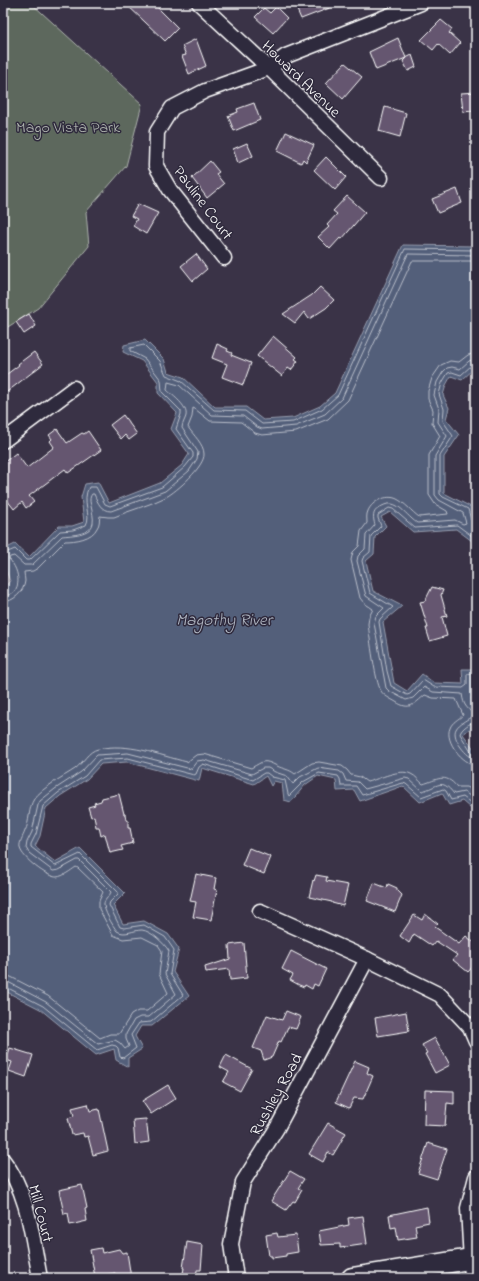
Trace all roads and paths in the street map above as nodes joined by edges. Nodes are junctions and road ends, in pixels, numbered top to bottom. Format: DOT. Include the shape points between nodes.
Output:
graph roads {
  1 [pos="199,3"];
  2 [pos="421,3"];
  3 [pos="269,68"];
  4 [pos="381,178"];
  5 [pos="224,258"];
  6 [pos="74,388"];
  7 [pos="3,442"];
  8 [pos="260,911"];
  9 [pos="367,959"];
  10 [pos="476,1042"];
  11 [pos="3,1160"];
  12 [pos="476,1177"];
  13 [pos="473,1265"];
  14 [pos="40,1278"];
  15 [pos="236,1278"];
  16 [pos="352,1278"];
  1 -- 3 [label="street, Howard Avenue"];
  2 -- 3 [label="street, Pauline Court" via="286,56"];
  3 -- 4 [label="street, Howard Avenue"];
  3 -- 5 [label="street, Pauline Court" via="205,91 172,108 157,132 156,166 170,190"];
  6 -- 7 [label="street"];
  8 -- 9 [label="street"];
  9 -- 10 [label="street" via="440,995 470,1027"];
  9 -- 15 [label="street, Rushley Road" via="277,1128 243,1182 231,1244"];
  11 -- 14 [label="street, Mill Court" via="20,1188 27,1210"];
  12 -- 13 [label="street" via="468,1208"];
  13 -- 16 [label="street"];
}
